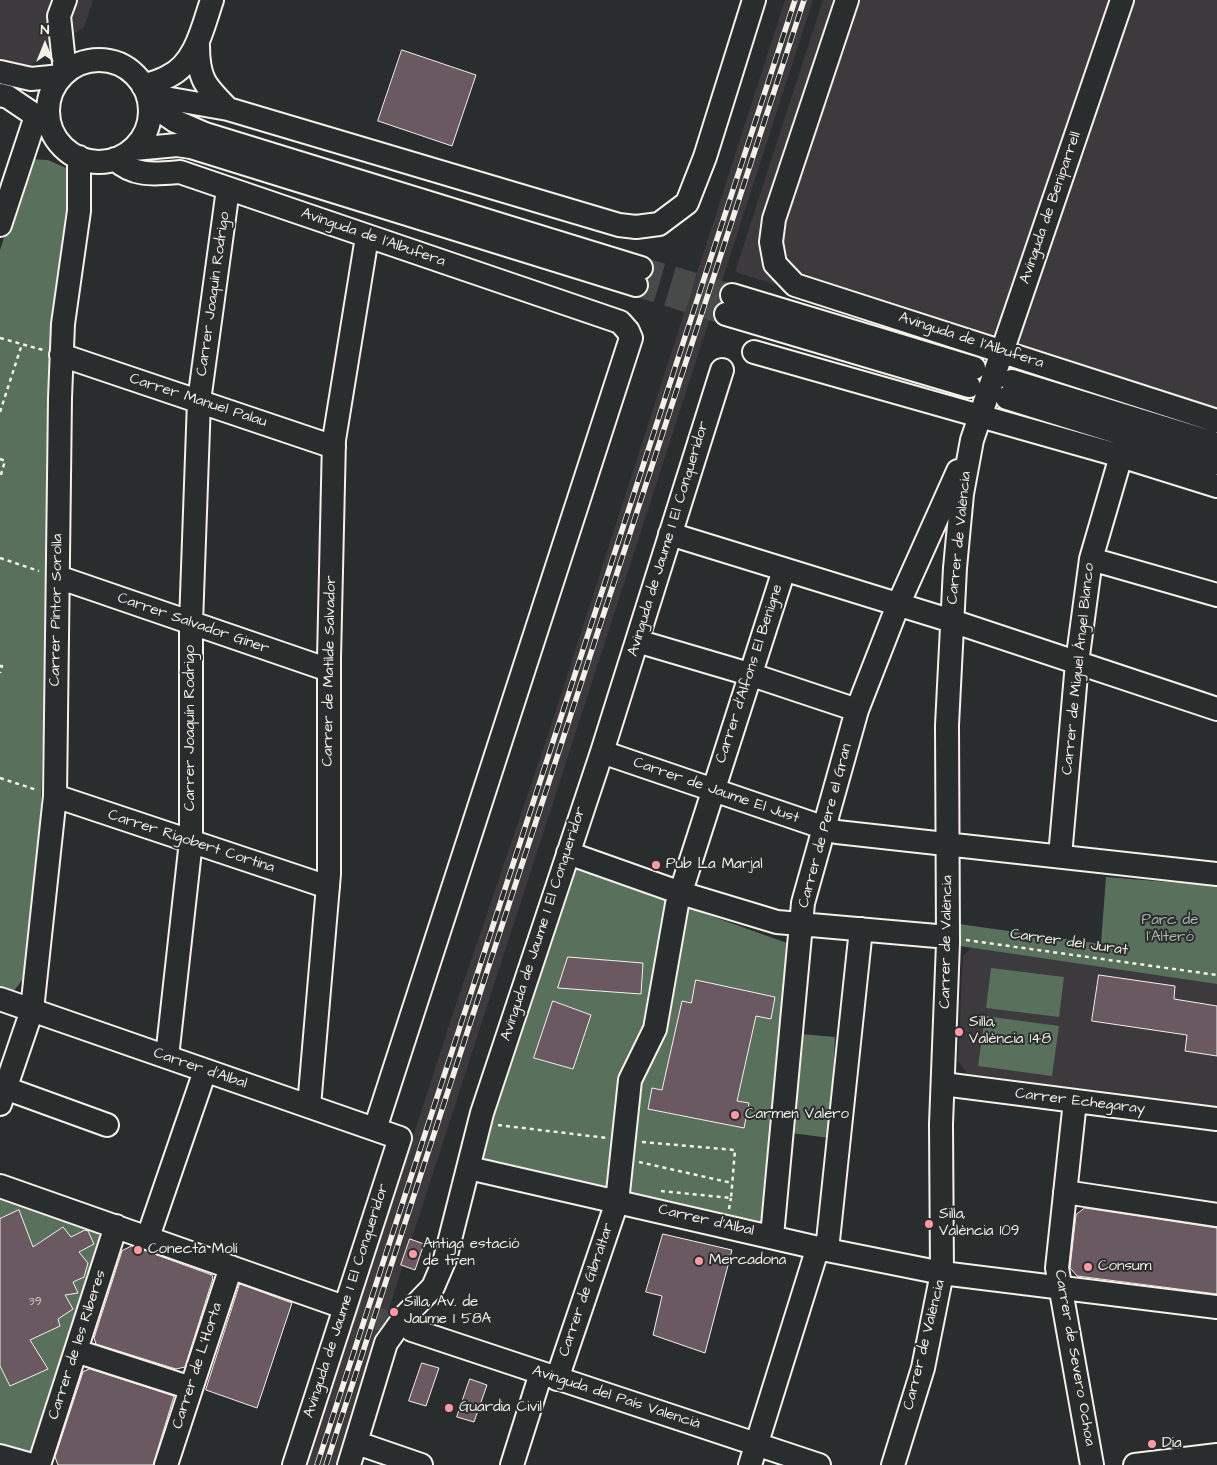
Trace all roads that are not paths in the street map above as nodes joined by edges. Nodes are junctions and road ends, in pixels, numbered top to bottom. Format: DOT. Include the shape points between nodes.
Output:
graph roads {
  1 [pos="65,0"];
  2 [pos="212,0"];
  3 [pos="754,0"];
  4 [pos="846,0"];
  5 [pos="1122,0"];
  6 [pos="61,35"];
  7 [pos="198,45"];
  8 [pos="98,60"];
  9 [pos="0,72"];
  10 [pos="63,74"];
  11 [pos="0,94"];
  12 [pos="147,95"];
  13 [pos="228,109"];
  14 [pos="43,121"];
  15 [pos="79,157"];
  16 [pos="117,157"];
  17 [pos="228,189"];
  18 [pos="78,211"];
  19 [pos="0,226"];
  20 [pos="367,237"];
  21 [pos="729,305"];
  22 [pos="754,352"];
  23 [pos="1003,352"];
  24 [pos="61,355"];
  25 [pos="722,370"];
  26 [pos="972,377"];
  27 [pos="199,401"];
  28 [pos="981,416"];
  29 [pos="1217,421"];
  30 [pos="972,440"];
  31 [pos="1217,444"];
  32 [pos="334,447"];
  33 [pos="1121,456"];
  34 [pos="1217,463"];
  35 [pos="1217,486"];
  36 [pos="670,534"];
  37 [pos="1090,559"];
  38 [pos="784,570"];
  39 [pos="58,577"];
  40 [pos="1217,595"];
  41 [pos="898,605"];
  42 [pos="952,621"];
  43 [pos="191,623"];
  44 [pos="637,641"];
  45 [pos="1078,663"];
  46 [pos="329,670"];
  47 [pos="749,674"];
  48 [pos="1217,709"];
  49 [pos="857,710"];
  50 [pos="602,752"];
  51 [pos="714,791"];
  52 [pos="55,796"];
  53 [pos="824,827"];
  54 [pos="191,841"];
  55 [pos="948,844"];
  56 [pos="568,854"];
  57 [pos="1060,856"];
  58 [pos="1217,874"];
  59 [pos="328,887"];
  60 [pos="679,898"];
  61 [pos="801,924"];
  62 [pos="861,929"];
  63 [pos="948,937"];
  64 [pos="0,999"];
  65 [pos="32,1010"];
  66 [pos="167,1057"];
  67 [pos="205,1071"];
  68 [pos="943,1084"];
  69 [pos="2,1096"];
  70 [pos="1076,1101"];
  71 [pos="309,1106"];
  72 [pos="1217,1119"];
  73 [pos="106,1125"];
  74 [pos="375,1129"];
  75 [pos="400,1138"];
  76 [pos="623,1150"];
  77 [pos="469,1168"];
  78 [pos="0,1186"];
  79 [pos="1065,1192"];
  80 [pos="617,1202"];
  81 [pos="1217,1215"];
  82 [pos="116,1226"];
  83 [pos="772,1236"];
  84 [pos="148,1237"];
  85 [pos="823,1248"];
  86 [pos="192,1253"];
  87 [pos="231,1267"];
  88 [pos="942,1273"];
  89 [pos="1061,1288"];
  90 [pos="343,1300"];
  91 [pos="1217,1307"];
  92 [pos="412,1330"];
  93 [pos="76,1351"];
  94 [pos="549,1376"];
  95 [pos="191,1388"];
  96 [pos="357,1443"];
  97 [pos="753,1455"];
  98 [pos="1217,1455"];
  99 [pos="0,1456"];
  100 [pos="32,1465"];
  101 [pos="39,1465"];
  102 [pos="166,1465"];
  103 [pos="294,1465"];
  104 [pos="348,1465"];
  105 [pos="421,1465"];
  106 [pos="512,1465"];
  107 [pos="819,1465"];
  108 [pos="893,1465"];
  109 [pos="1092,1465"];
  110 [pos="1134,1465"];
  1 -- 6 [label="street" via="59,16"];
  2 -- 7 [label="street"];
  3 -- 13 [label="street" via="705,157 687,203 659,224 619,225"];
  4 -- 23 [label="street, Avinguda de l'Albufera" via="774,219 771,242 775,264 795,285"];
  5 -- 23 [label="street, Avinguda de Beniparrell"];
  6 -- 8 [label="street"];
  6 -- 10 [label="street"];
  7 -- 12 [label="street" via="183,66"];
  7 -- 13 [label="street" via="198,66 203,84"];
  8 -- 10 [label="street" via="87,61"];
  8 -- 12 [label="street" via="116,62 133,72"];
  9 -- 10 [label="street" via="31,79"];
  10 -- 14 [label="street" via="54,86"];
  11 -- 14 [label="street"];
  12 -- 13 [label="street"];
  12 -- 16 [label="street" via="149,122 140,142"];
  12 -- 16 [label="street, Avinguda de l'Albufera" via="175,120 205,134 638,276 191,147 177,145"];
  14 -- 15 [label="street" via="61,146"];
  14 -- 19 [label="street"];
  15 -- 16 [label="street"];
  15 -- 18 [label="street, Carrer Pintor Sorolla"];
  16 -- 17 [label="street, Avinguda de l'Albufera" via="125,169 147,175 180,172"];
  16 -- 18 [label="street, Carrer Pintor Sorolla"];
  17 -- 20 [label="street, Avinguda de l'Albufera"];
  17 -- 27 [label="street, Carrer Joaquín Rodrigo"];
  18 -- 24 [label="street, Carrer Pintor Sorolla"];
  20 -- 32 [label="street, Carrer de Matilde Salvador"];
  20 -- 74 [label="street, Avinguda de l'Albufera" via="620,322 631,338"];
  21 -- 26 [label="street, Avinguda de l'Albufera"];
  22 -- 28 [label="street"];
  23 -- 28 [label="street, Avinguda de Beniparrell"];
  23 -- 29 [label="street, Avinguda de l'Albufera"];
  24 -- 27 [label="street, Carrer Manuel Palau"];
  24 -- 39 [label="street, Carrer Pintor Sorolla"];
  25 -- 36 [label="street, Avinguda de Jaume I El Conqueridor"];
  27 -- 32 [label="street, Carrer Manuel Palau"];
  27 -- 43 [label="street, Carrer Joaquín Rodrigo"];
  28 -- 30 [label="street, Carrer de València"];
  28 -- 33 [label="street"];
  30 -- 41 [label="street, Carrer de Pere el Gran"];
  30 -- 42 [label="street, Carrer de València" via="962,494"];
  31 -- 34 [label="street, Avinguda de l'Albufera" via="1010,389"];
  32 -- 46 [label="street, Carrer de Matilde Salvador"];
  33 -- 35 [label="street"];
  33 -- 37 [label="street, Carrer de Miguel Ángel Blanco"];
  36 -- 38 [label="street"];
  36 -- 44 [label="street, Avinguda de Jaume I El Conqueridor"];
  37 -- 40 [label="street"];
  37 -- 45 [label="street, Carrer de Miguel Ángel Blanco"];
  38 -- 41 [label="street"];
  38 -- 47 [label="street, Carrer d'Alfons El Benigne"];
  39 -- 43 [label="street, Carrer Salvador Giner"];
  39 -- 52 [label="street, Carrer Pintor Sorolla"];
  41 -- 42 [label="street"];
  41 -- 49 [label="street, Carrer de Pere el Gran"];
  42 -- 45 [label="street"];
  42 -- 55 [label="street, Carrer de València" via="947,725"];
  43 -- 46 [label="street, Carrer Salvador Giner"];
  43 -- 54 [label="street, Carrer Joaquín Rodrigo"];
  44 -- 47 [label="street"];
  44 -- 50 [label="street, Avinguda de Jaume I El Conqueridor"];
  45 -- 48 [label="street"];
  45 -- 57 [label="street, Carrer de Miguel Ángel Blanco"];
  46 -- 59 [label="street, Carrer de Matilde Salvador"];
  47 -- 49 [label="street"];
  47 -- 51 [label="street, Carrer d'Alfons El Benigne"];
  49 -- 53 [label="street, Carrer de Pere el Gran"];
  50 -- 51 [label="street, Carrer de Jaume El Just"];
  50 -- 56 [label="street, Avinguda de Jaume I El Conqueridor"];
  51 -- 53 [label="street, Carrer de Jaume El Just"];
  51 -- 60 [label="street, Carrer d'Alfons El Benigne"];
  52 -- 54 [label="street, Carrer Rigobert Cortina"];
  52 -- 65 [label="street, Carrer Pintor Sorolla"];
  53 -- 55 [label="street, Carrer de Jaume El Just" via="837,832"];
  53 -- 61 [label="street, Carrer de Pere el Gran" via="803,903"];
  54 -- 59 [label="street, Carrer Rigobert Cortina"];
  54 -- 66 [label="street, Carrer Joaquín Rodrigo"];
  55 -- 57 [label="street, Carrer de Jaume El Just"];
  55 -- 63 [label="street, Carrer de València"];
  56 -- 60 [label="street"];
  56 -- 77 [label="street, Avinguda de Jaume I El Conqueridor" via="479,1123"];
  57 -- 58 [label="street, Carrer de Jaume El Just"];
  59 -- 71 [label="street, Carrer de Matilde Salvador"];
  60 -- 61 [label="street" via="777,922"];
  60 -- 76 [label="street, Carrer d'Alfons El Benigne" via="655,1029 630,1080"];
  61 -- 62 [label="street"];
  61 -- 83 [label="street, Carrer de Pere el Gran"];
  62 -- 63 [label="street"];
  62 -- 85 [label="street"];
  63 -- 68 [label="street, Carrer de València"];
  64 -- 65 [label="street, Carrer d'Albal"];
  65 -- 66 [label="street, Carrer d'Albal"];
  65 -- 69 [label="street, Carrer Pintor Sorolla"];
  66 -- 67 [label="street, Carrer d'Albal"];
  67 -- 71 [label="street, Carrer d'Albal"];
  67 -- 84 [label="street"];
  68 -- 70 [label="street, Carrer Echegaray"];
  68 -- 88 [label="street, Carrer de València"];
  69 -- 73 [label="street"];
  70 -- 72 [label="street, Carrer Echegaray"];
  70 -- 79 [label="street, Carrer de Severo Ochoa"];
  71 -- 74 [label="street, Carrer d'Albal"];
  74 -- 75 [label="street, Carrer d'Albal"];
  75 -- 90 [label="street, Avinguda de Jaume I El Conqueridor"];
  76 -- 80 [label="street, Carrer de Gibraltar"];
  77 -- 80 [label="street, Carrer d'Albal"];
  77 -- 96 [label="street, Avinguda de Jaume I El Conqueridor" via="445,1259 433,1287 406,1315 386,1344"];
  78 -- 82 [label="street"];
  79 -- 81 [label="street"];
  79 -- 89 [label="street, Carrer de Severo Ochoa" via="1057,1268"];
  80 -- 83 [label="street, Carrer d'Albal"];
  80 -- 94 [label="street, Carrer de Gibraltar"];
  82 -- 84 [label="street"];
  82 -- 93 [label="street, Carrer de les Riberes"];
  83 -- 85 [label="street, Carrer d'Albal"];
  84 -- 86 [label="street"];
  85 -- 88 [label="street, Carrer d'Albal"];
  85 -- 97 [label="street"];
  86 -- 87 [label="street"];
  86 -- 90 [label="street" via="208,1249 221,1252"];
  87 -- 90 [label="street"];
  87 -- 95 [label="street, Carrer de L'Horta"];
  88 -- 89 [label="street, Carrer d'Albal"];
  88 -- 108 [label="street, Carrer de València" via="923,1368"];
  89 -- 91 [label="street, Carrer d'Albal"];
  89 -- 109 [label="street, Carrer de Severo Ochoa"];
  90 -- 103 [label="street, Avinguda de Jaume I El Conqueridor"];
  92 -- 94 [label="street, Avinguda del País Valencià"];
  93 -- 95 [label="street"];
  93 -- 101 [label="street, Carrer de les Riberes"];
  94 -- 97 [label="street, Avinguda del País Valencià"];
  94 -- 106 [label="street, Carrer de Gibraltar"];
  95 -- 102 [label="street, Carrer de L'Horta"];
  96 -- 104 [label="street, Avinguda de Jaume I El Conqueridor"];
  96 -- 105 [label="street"];
  97 -- 107 [label="street, Avinguda del País Valencià"];
  98 -- 110 [label="street"];
  99 -- 100 [label="street"];
}
